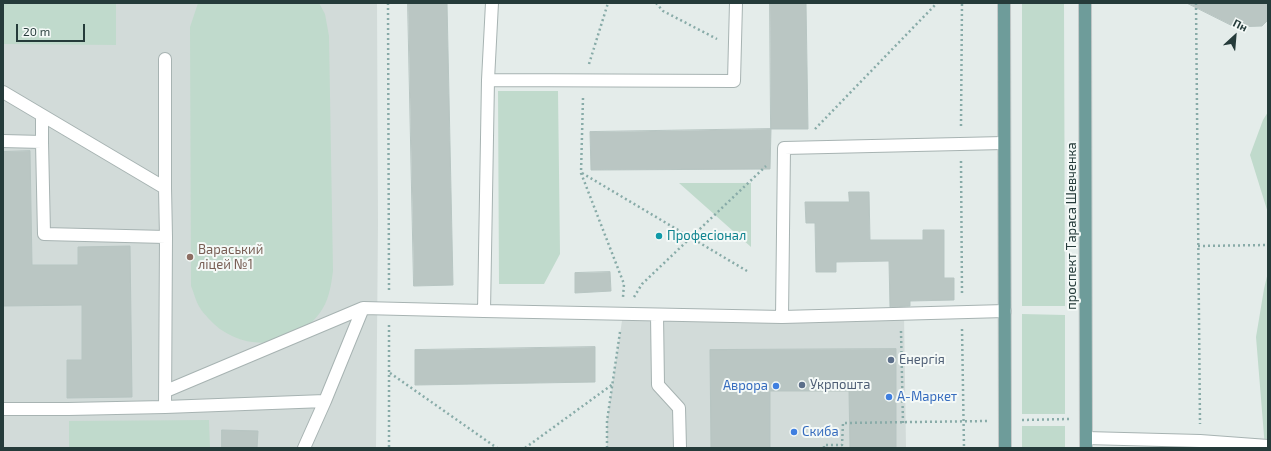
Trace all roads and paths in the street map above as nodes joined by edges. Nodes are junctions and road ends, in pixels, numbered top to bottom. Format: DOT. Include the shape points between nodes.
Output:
graph roads {
  1 [pos="388,3"];
  2 [pos="492,3"];
  3 [pos="608,3"];
  4 [pos="656,3"];
  5 [pos="736,3"];
  6 [pos="937,3"];
  7 [pos="962,3"];
  8 [pos="1004,3"];
  9 [pos="1085,3"];
  10 [pos="1196,3"];
  11 [pos="735,49"];
  12 [pos="164,59"];
  13 [pos="488,80"];
  14 [pos="583,80"];
  15 [pos="3,92"];
  16 [pos="42,116"];
  17 [pos="810,132"];
  18 [pos="3,141"];
  19 [pos="42,142"];
  20 [pos="1004,143"];
  21 [pos="961,144"];
  22 [pos="784,148"];
  23 [pos="581,173"];
  24 [pos="165,188"];
  25 [pos="166,237"];
  26 [pos="691,237"];
  27 [pos="1268,244"];
  28 [pos="1198,246"];
  29 [pos="747,271"];
  30 [pos="363,308"];
  31 [pos="389,310"];
  32 [pos="484,311"];
  33 [pos="1005,311"];
  34 [pos="962,312"];
  35 [pos="623,314"];
  36 [pos="900,314"];
  37 [pos="657,315"];
  38 [pos="782,317"];
  39 [pos="389,372"];
  40 [pos="613,384"];
  41 [pos="166,391"];
  42 [pos="325,401"];
  43 [pos="165,407"];
  44 [pos="3,409"];
  45 [pos="1086,419"];
  46 [pos="1005,420"];
  47 [pos="964,422"];
  48 [pos="903,423"];
  49 [pos="1200,441"];
  50 [pos="1086,443"];
  51 [pos="1268,446"];
  52 [pos="304,448"];
  53 [pos="389,448"];
  54 [pos="497,448"];
  55 [pos="526,448"];
  56 [pos="607,448"];
  57 [pos="680,448"];
  58 [pos="824,448"];
  59 [pos="964,448"];
  60 [pos="1005,448"];
  1 -- 31 [label="path"];
  2 -- 13 [label="lane"];
  3 -- 14 [label="path"];
  4 -- 11 [label="path" via="663,11"];
  5 -- 11 [label="lane"];
  6 -- 17 [label="path" via="817,128"];
  7 -- 21 [label="path"];
  8 -- 20 [label="main road"];
  9 -- 45 [label="main road, проспект Тараса Шевченка"];
  10 -- 28 [label="path"];
  11 -- 14 [label="lane" via="734,81"];
  12 -- 24 [label="lane"];
  13 -- 14 [label="lane"];
  13 -- 32 [label="lane"];
  14 -- 23 [label="path"];
  15 -- 16 [label="lane"];
  16 -- 19 [label="lane"];
  16 -- 24 [label="lane"];
  18 -- 19 [label="lane"];
  19 -- 25 [label="lane" via="44,234"];
  20 -- 21 [label="lane"];
  20 -- 33 [label="main road"];
  21 -- 22 [label="lane"];
  21 -- 34 [label="path"];
  22 -- 26 [label="path"];
  22 -- 38 [label="lane"];
  23 -- 26 [label="path"];
  23 -- 35 [label="path" via="624,284"];
  24 -- 25 [label="lane"];
  25 -- 41 [label="lane"];
  26 -- 29 [label="path"];
  26 -- 35 [label="path" via="642,284"];
  27 -- 28 [label="path"];
  28 -- 49 [label="path"];
  30 -- 31 [label="lane"];
  30 -- 41 [label="lane"];
  30 -- 42 [label="lane"];
  31 -- 32 [label="lane"];
  31 -- 39 [label="path"];
  32 -- 35 [label="lane"];
  33 -- 34 [label="lane"];
  33 -- 46 [label="main road"];
  34 -- 36 [label="lane"];
  34 -- 47 [label="path"];
  35 -- 37 [label="lane"];
  35 -- 40 [label="path"];
  36 -- 38 [label="lane"];
  36 -- 48 [label="path"];
  37 -- 38 [label="lane"];
  37 -- 57 [label="lane" via="658,385 679,408"];
  39 -- 53 [label="path"];
  39 -- 54 [label="path"];
  40 -- 55 [label="path"];
  40 -- 56 [label="path" via="607,421"];
  41 -- 43 [label="lane"];
  42 -- 43 [label="lane"];
  42 -- 52 [label="lane"];
  43 -- 44 [label="lane"];
  45 -- 46 [label="path"];
  45 -- 50 [label="main road, проспект Тараса Шевченка"];
  46 -- 47 [label="path"];
  46 -- 60 [label="main road"];
  47 -- 48 [label="path"];
  47 -- 59 [label="path"];
  48 -- 58 [label="path" via="843,423 842,445 824,444"];
  49 -- 50 [label="lane"];
  49 -- 51 [label="lane"];
}
